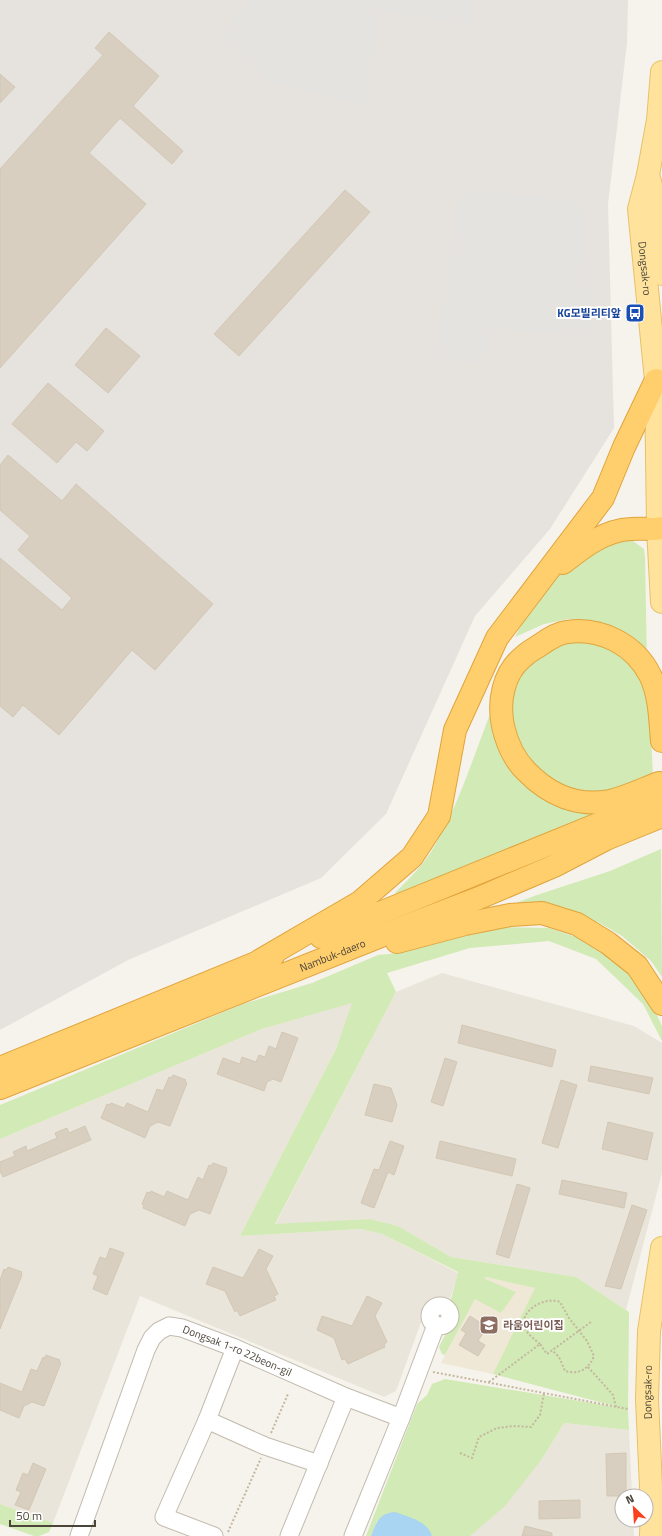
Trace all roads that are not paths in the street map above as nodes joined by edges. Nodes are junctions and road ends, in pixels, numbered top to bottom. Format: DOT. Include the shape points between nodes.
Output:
graph roads {
  1 [pos="662,72"];
  2 [pos="648,176"];
  3 [pos="662,274"];
  4 [pos="656,380"];
  5 [pos="660,528"];
  6 [pos="538,584"];
  7 [pos="662,602"];
  8 [pos="662,741"];
  9 [pos="662,782"];
  10 [pos="662,796"];
  11 [pos="662,816"];
  12 [pos="662,827"];
  13 [pos="554,866"];
  14 [pos="324,959"];
  15 [pos="259,961"];
  16 [pos="662,1004"];
  17 [pos="0,1068"];
  18 [pos="0,1088"];
  19 [pos="662,1248"];
  20 [pos="436,1325"];
  21 [pos="235,1348"];
  22 [pos="346,1397"];
  23 [pos="401,1418"];
  24 [pos="207,1420"];
  25 [pos="319,1464"];
  26 [pos="221,1535"];
  27 [pos="79,1536"];
  28 [pos="289,1536"];
  29 [pos="353,1536"];
  30 [pos="651,1536"];
  1 -- 2 [label="main road, Dongsak-ro" via="658,120"];
  2 -- 3 [label="main road, Dongsak-ro" via="656,203"];
  2 -- 4 [label="main road, Dongsak-ro" via="639,209"];
  4 -- 5 [label="main road, Dongsak-ro"];
  4 -- 6 [label="highway" via="603,498"];
  5 -- 6 [label="highway" via="612,532 592,542"];
  5 -- 7 [label="main road, Dongsak-ro"];
  6 -- 15 [label="highway" via="497,638 455,730 439,816 412,857 360,902"];
  8 -- 9 [label="highway" via="656,689 650,675 632,651 607,636 588,632 566,632 545,642 522,657 510,673 502,691 501,717 507,742 521,766 535,781 555,794 584,803 611,800"];
  10 -- 15 [label="highway, Nambuk-daero"];
  11 -- 13 [label="highway, Nambuk-daero" via="606,839"];
  12 -- 13 [label="highway"];
  13 -- 14 [label="highway, Nambuk-daero"];
  14 -- 16 [label="highway" via="465,924 510,915 542,913 577,924 608,943 637,966"];
  14 -- 18 [label="highway, Nambuk-daero"];
  15 -- 17 [label="highway, Nambuk-daero"];
  19 -- 30 [label="main road, Dongsak-ro" via="649,1331 647,1399"];
  20 -- 23 [label="street"];
  21 -- 22 [label="street, Dongsak 1-ro 22beon-gil"];
  21 -- 24 [label="street"];
  21 -- 27 [label="street, Dongsak 1-ro 22beon-gil" via="182,1328 169,1326 152,1338"];
  22 -- 23 [label="street, Dongsak 1-ro 22beon-gil"];
  22 -- 25 [label="street"];
  23 -- 29 [label="street"];
  24 -- 25 [label="street" via="265,1446"];
  24 -- 26 [label="street" via="164,1517"];
  25 -- 28 [label="street"];
}
